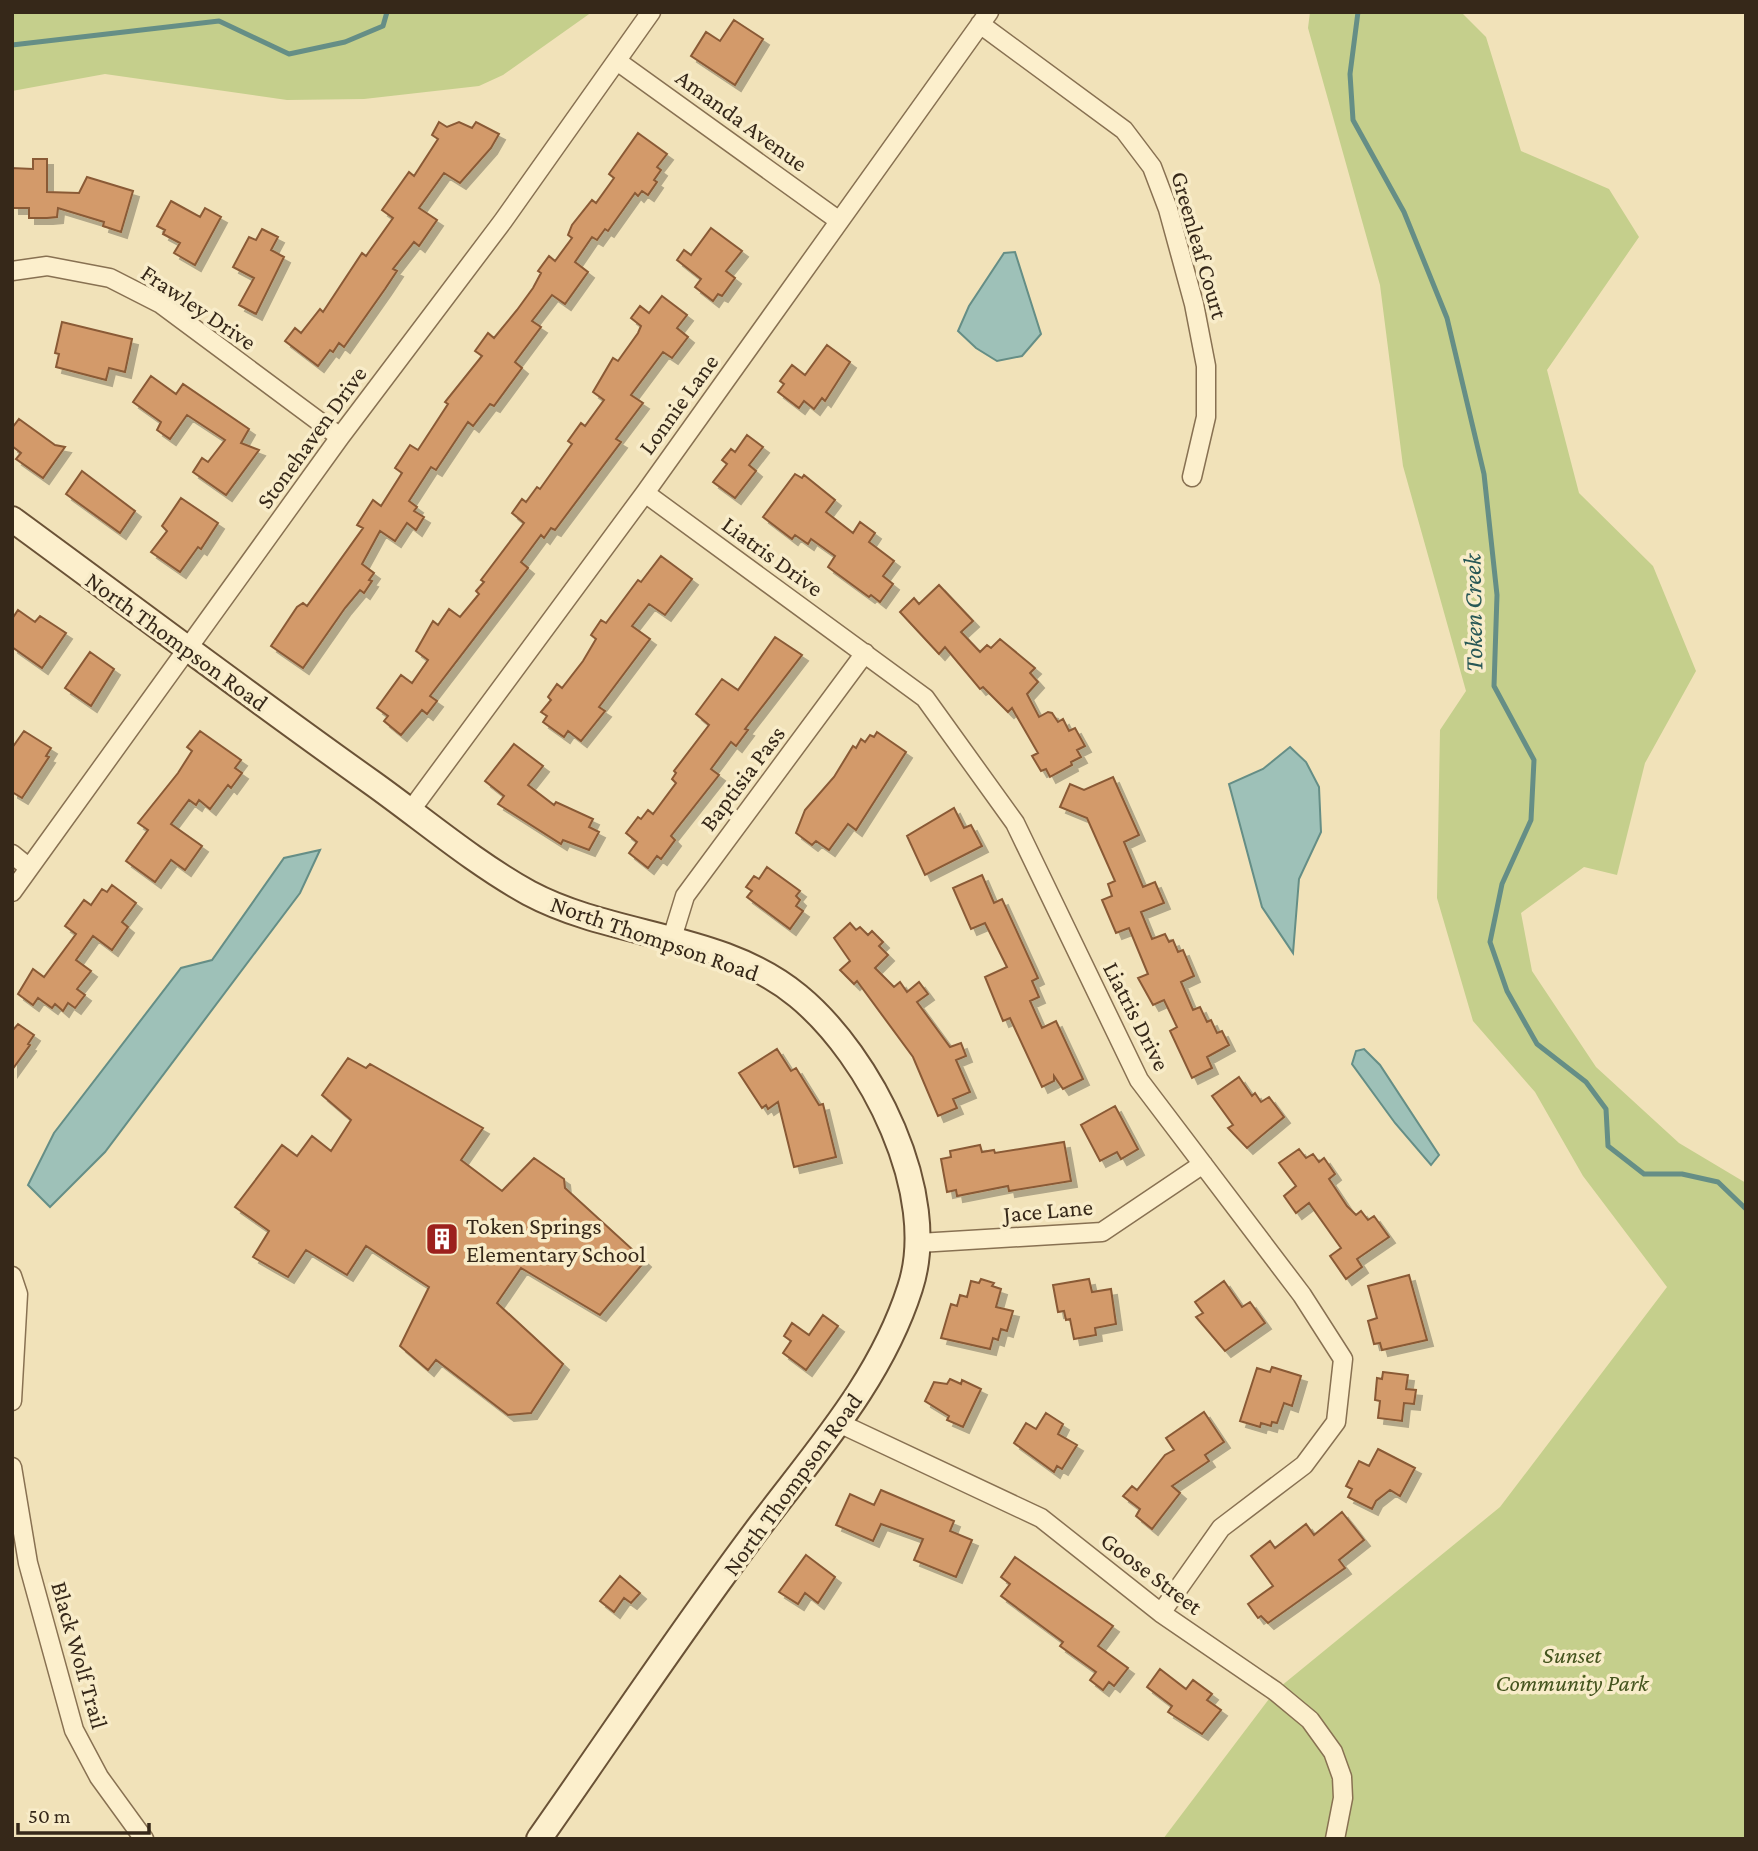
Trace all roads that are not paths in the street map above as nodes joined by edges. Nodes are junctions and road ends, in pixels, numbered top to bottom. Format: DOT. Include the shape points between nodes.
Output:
graph roads {
  1 [pos="651,12"];
  2 [pos="985,18"];
  3 [pos="617,61"];
  4 [pos="838,220"];
  5 [pos="12,271"];
  6 [pos="340,437"];
  7 [pos="1192,477"];
  8 [pos="645,493"];
  9 [pos="12,519"];
  10 [pos="188,649"];
  11 [pos="866,653"];
  12 [pos="411,810"];
  13 [pos="12,855"];
  14 [pos="28,867"];
  15 [pos="12,891"];
  16 [pos="672,938"];
  17 [pos="1203,1164"];
  18 [pos="919,1243"];
  19 [pos="12,1276"];
  20 [pos="12,1401"];
  21 [pos="841,1424"];
  22 [pos="12,1467"];
  23 [pos="20,1565"];
  24 [pos="1161,1613"];
  25 [pos="144,1839"];
  26 [pos="539,1839"];
  27 [pos="1335,1839"];
  1 -- 3 [label="street, Stonehaven Drive"];
  2 -- 4 [label="street, Lonnie Lane"];
  2 -- 7 [label="street, Greenleaf Court" via="1124,130 1152,167 1194,304 1206,366 1206,417"];
  3 -- 4 [label="street, Amanda Avenue"];
  3 -- 6 [label="street, Stonehaven Drive"];
  4 -- 8 [label="street, Lonnie Lane"];
  5 -- 6 [label="street, Frawley Drive" via="47,266 110,278 161,304"];
  6 -- 10 [label="street, Stonehaven Drive"];
  8 -- 11 [label="street, Liatris Drive"];
  8 -- 12 [label="street, Lonnie Lane"];
  9 -- 10 [label="street, North Thompson Road"];
  10 -- 12 [label="street, North Thompson Road"];
  10 -- 14 [label="street, Stonehaven Drive"];
  11 -- 16 [label="street, Baptisia Pass" via="685,896"];
  11 -- 17 [label="street, Liatris Drive" via="925,698 1015,823 1139,1080"];
  12 -- 16 [label="street, North Thompson Road" via="527,892 587,916"];
  13 -- 14 [label="street"];
  14 -- 15 [label="street, Stonehaven Drive"];
  16 -- 18 [label="street, North Thompson Road" via="765,975 797,995 836,1034 886,1110 905,1158"];
  17 -- 18 [label="street, Jace Lane" via="1102,1233"];
  17 -- 24 [label="street, Liatris Drive" via="1302,1295 1343,1359 1336,1422 1304,1465 1221,1528"];
  18 -- 21 [label="street, North Thompson Road" via="910,1288 887,1345"];
  19 -- 20 [label="street" via="19,1294"];
  21 -- 24 [label="street, Goose Street" via="1041,1518"];
  21 -- 26 [label="street, North Thompson Road" via="761,1524"];
  22 -- 23 [label="street, Black Wolf Trail"];
  23 -- 25 [label="street, Black Wolf Trail" via="74,1730 99,1777"];
  24 -- 27 [label="street, Goose Street" via="1275,1691 1325,1737 1342,1777"];
}
